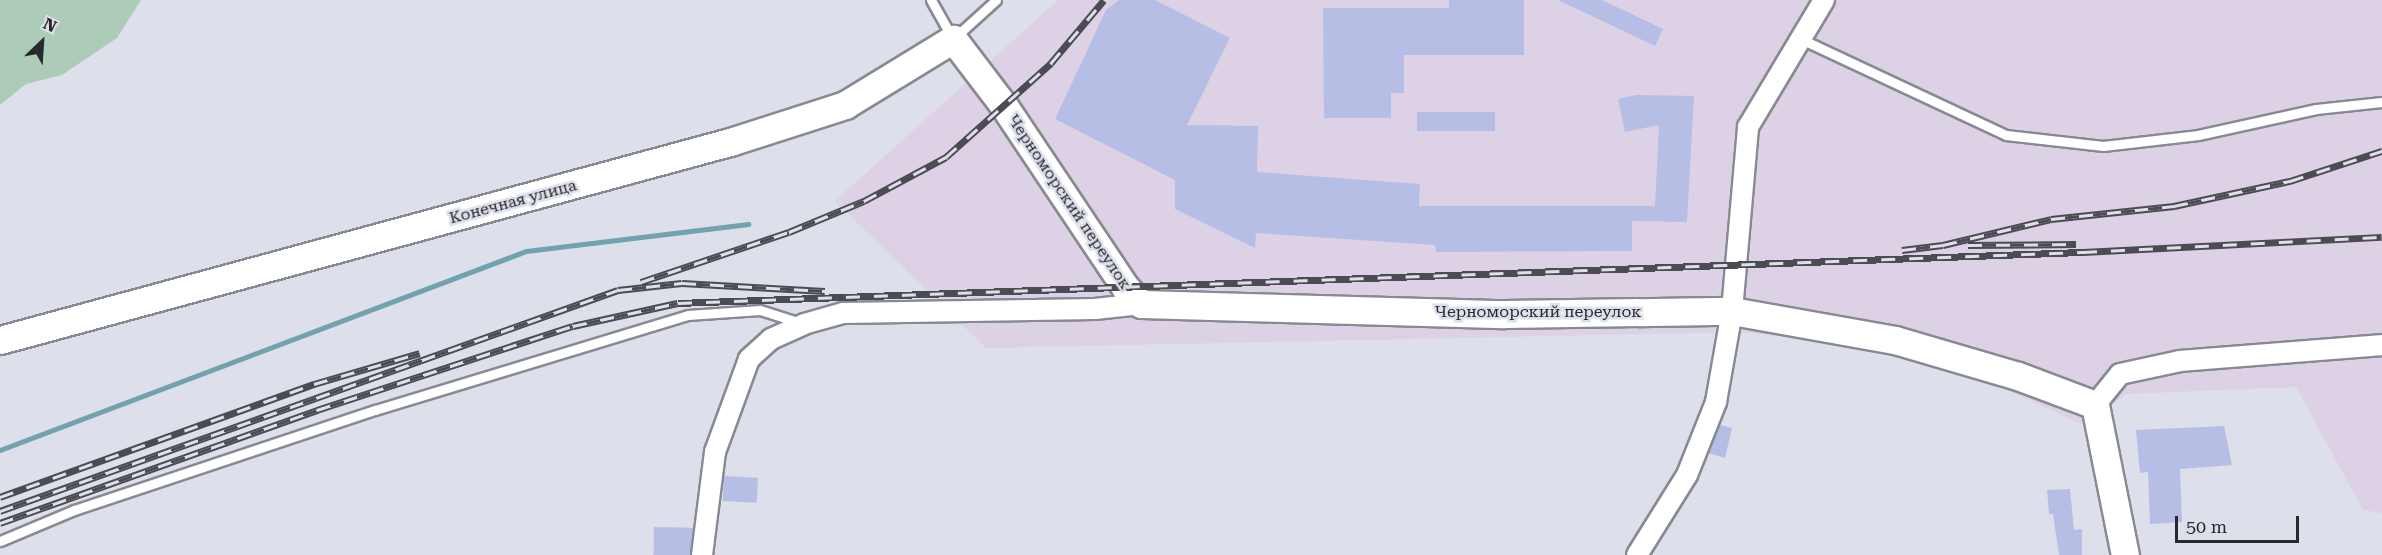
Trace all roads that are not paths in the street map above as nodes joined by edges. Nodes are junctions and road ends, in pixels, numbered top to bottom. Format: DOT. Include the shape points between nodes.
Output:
graph roads {
  1 [pos="931,0"];
  2 [pos="996,0"];
  3 [pos="1824,0"];
  4 [pos="952,39"];
  5 [pos="1801,39"];
  6 [pos="2382,102"];
  7 [pos="1142,304"];
  8 [pos="1732,311"];
  9 [pos="804,324"];
  10 [pos="0,340"];
  11 [pos="2382,345"];
  12 [pos="2095,405"];
  13 [pos="0,541"];
  14 [pos="702,555"];
  15 [pos="1638,555"];
  16 [pos="2125,555"];
  1 -- 4 [label="lane"];
  2 -- 4 [label="lane, Конечная улица"];
  3 -- 5 [label="street"];
  4 -- 7 [label="street, Черноморский переулок" via="1004,106 1125,287"];
  4 -- 10 [label="street, Конечная улица" via="846,105 751,135"];
  5 -- 6 [label="lane" via="2006,135 2103,147 2198,135 2316,109"];
  5 -- 8 [label="street" via="1748,127"];
  7 -- 8 [label="street, Черноморский переулок" via="1504,314"];
  7 -- 9 [label="street" via="1095,309 843,313"];
  8 -- 12 [label="street, Черноморский переулок" via="1895,340 2018,376"];
  8 -- 15 [label="street" via="1716,402 1687,476"];
  9 -- 13 [label="lane" via="760,310 688,315 375,410 74,510"];
  9 -- 14 [label="street" via="771,339 749,359 715,452"];
  11 -- 12 [label="street" via="2180,361 2120,374"];
  12 -- 16 [label="street"];
}
